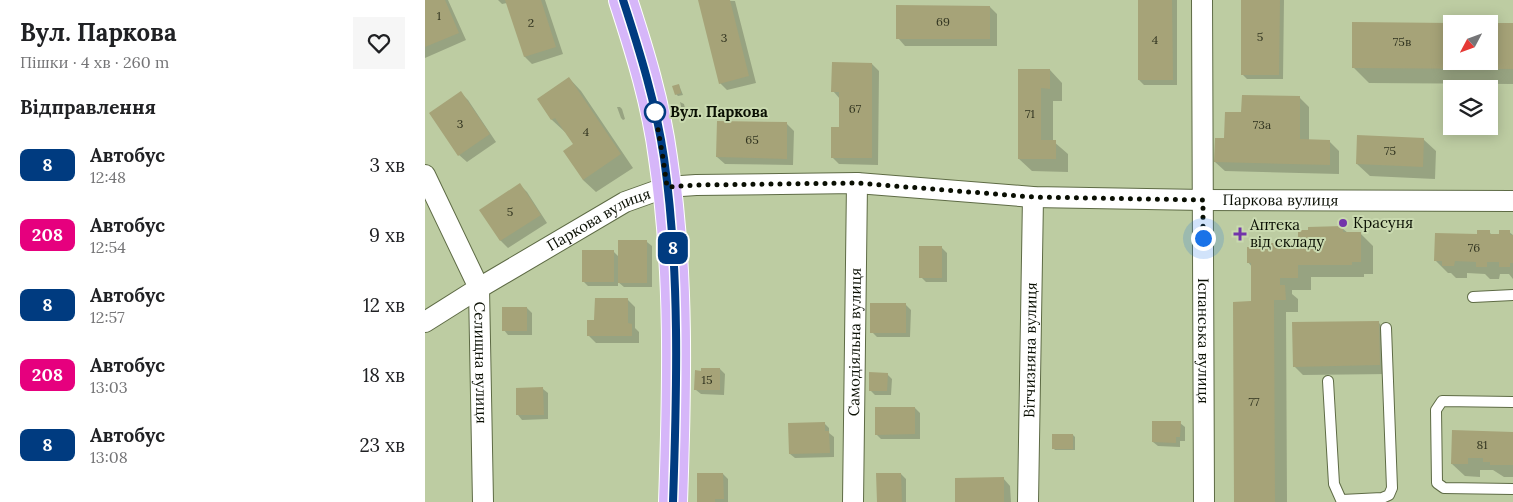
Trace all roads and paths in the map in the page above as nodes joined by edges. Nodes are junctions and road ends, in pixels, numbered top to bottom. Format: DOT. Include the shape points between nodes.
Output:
graph roads {
  1 [pos="623,0"];
  2 [pos="1202,0"];
  3 [pos="425,175"];
  4 [pos="857,183"];
  5 [pos="667,187"];
  6 [pos="1033,197"];
  7 [pos="1203,200"];
  8 [pos="1513,201"];
  9 [pos="479,288"];
  10 [pos="1513,295"];
  11 [pos="1473,297"];
  12 [pos="425,322"];
  13 [pos="1386,328"];
  14 [pos="1328,381"];
  15 [pos="1513,402"];
  16 [pos="1513,489"];
  17 [pos="1342,501"];
  18 [pos="483,502"];
  19 [pos="673,502"];
  20 [pos="853,502"];
  21 [pos="1028,502"];
  22 [pos="1204,502"];
  1 -- 5 [label="main road" via="651,93"];
  2 -- 7 [label="street, Іспанська вулиця"];
  3 -- 9 [label="street, Селищна вулиця"];
  4 -- 5 [label="street, Паркова вулиця"];
  4 -- 6 [label="street, Паркова вулиця"];
  4 -- 20 [label="street, Самодіяльна вулиця"];
  5 -- 9 [label="street, Паркова вулиця" via="625,202"];
  5 -- 19 [label="main road" via="675,298"];
  6 -- 7 [label="street, Паркова вулиця"];
  6 -- 21 [label="street, Вітчизняна вулиця"];
  7 -- 8 [label="street, Паркова вулиця"];
  7 -- 22 [label="street, Іспанська вулиця"];
  9 -- 12 [label="street, Паркова вулиця"];
  9 -- 18 [label="street, Селищна вулиця"];
  10 -- 11 [label="lane"];
  13 -- 17 [label="lane" via="1392,488 1389,495 1382,498"];
  14 -- 17 [label="lane" via="1334,484"];
  15 -- 16 [label="lane" via="1442,401 1436,410 1437,483 1444,488"];
}
